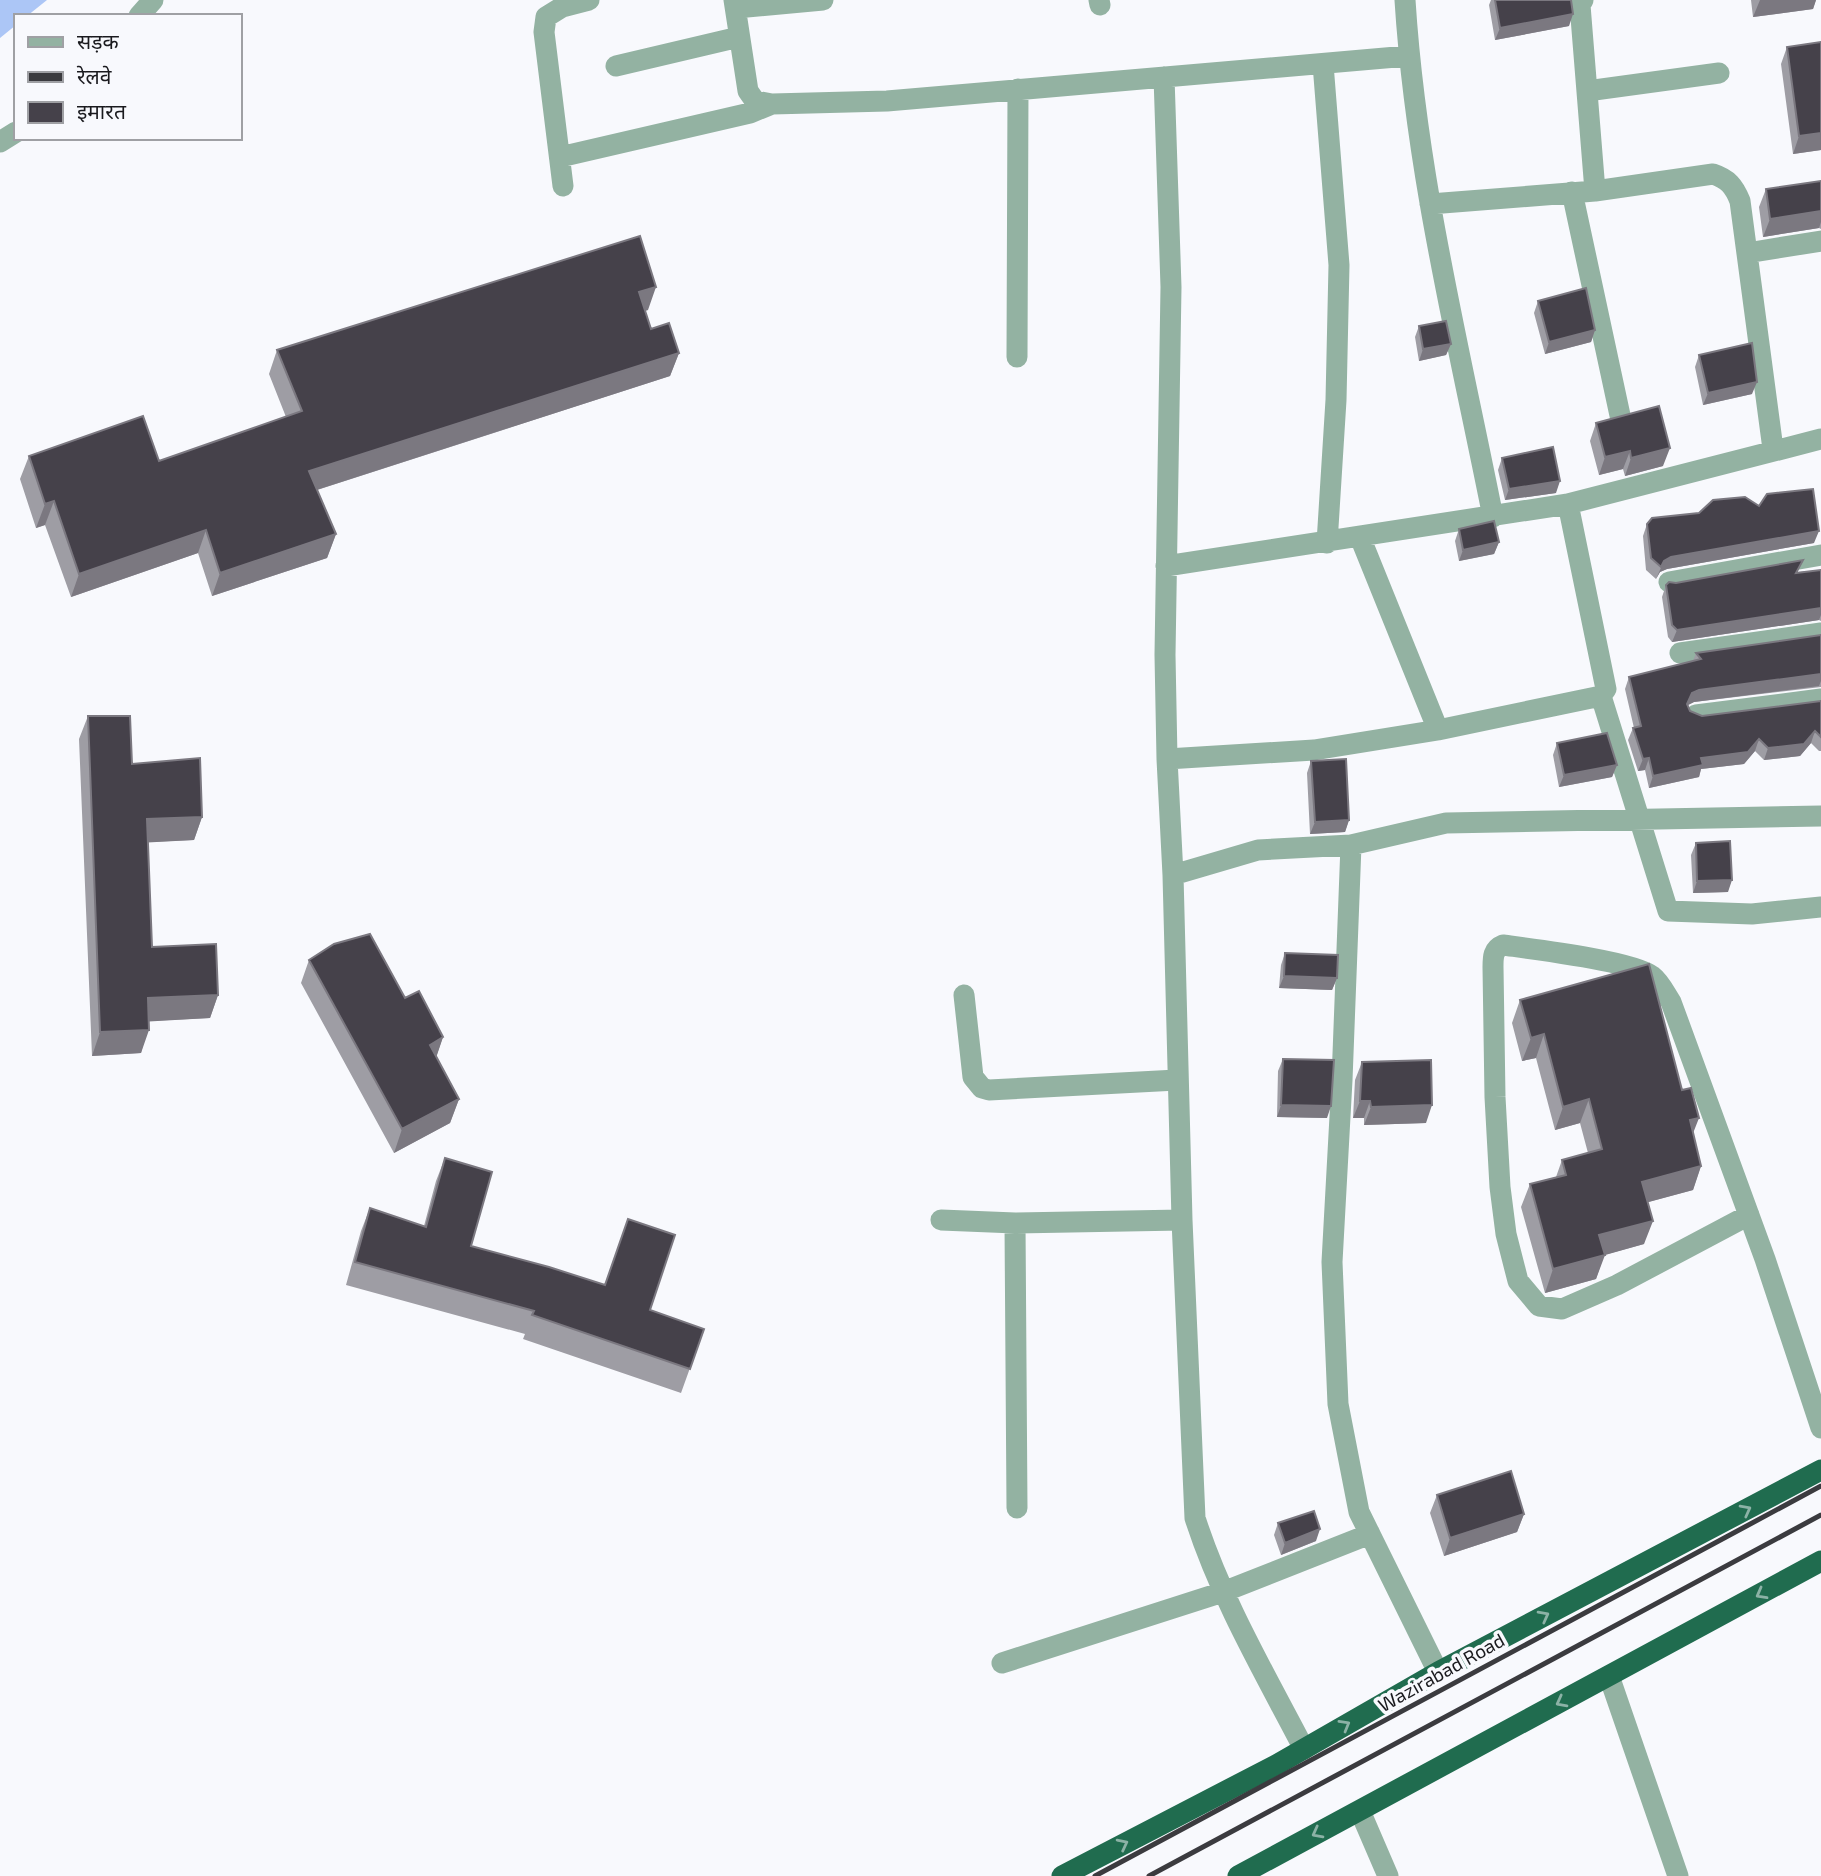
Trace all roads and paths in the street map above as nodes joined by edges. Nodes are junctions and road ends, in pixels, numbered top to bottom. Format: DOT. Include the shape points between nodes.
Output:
graph roads {
  1 [pos="153,0"];
  2 [pos="589,0"];
  3 [pos="823,0"];
  4 [pos="1405,0"];
  5 [pos="1583,0"];
  6 [pos="735,4"];
  7 [pos="545,8"];
  8 [pos="141,14"];
  9 [pos="739,37"];
  10 [pos="1408,56"];
  11 [pos="1323,64"];
  12 [pos="616,66"];
  13 [pos="1719,73"];
  14 [pos="1164,77"];
  15 [pos="1018,89"];
  16 [pos="1587,90"];
  17 [pos="772,104"];
  18 [pos="560,157"];
  19 [pos="563,186"];
  20 [pos="1595,191"];
  21 [pos="1572,192"];
  22 [pos="1430,204"];
  23 [pos="1821,241"];
  24 [pos="1747,253"];
  25 [pos="1017,357"];
  26 [pos="1621,420"];
  27 [pos="1821,439"];
  28 [pos="1773,449"];
  29 [pos="1568,504"];
  30 [pos="1493,517"];
  31 [pos="1360,537"];
  32 [pos="1327,543"];
  33 [pos="1821,555"];
  34 [pos="1166,566"];
  35 [pos="1669,582"];
  36 [pos="1821,633"];
  37 [pos="1681,653"];
  38 [pos="1601,696"];
  39 [pos="1821,699"];
  40 [pos="1696,715"];
  41 [pos="1438,730"];
  42 [pos="1167,759"];
  43 [pos="1821,816"];
  44 [pos="1640,818"];
  45 [pos="1351,845"];
  46 [pos="1173,875"];
  47 [pos="1821,906"];
  48 [pos="964,995"];
  49 [pos="1177,1080"];
  50 [pos="1749,1215"];
  51 [pos="941,1220"];
  52 [pos="1182,1220"];
  53 [pos="1015,1223"];
  54 [pos="1821,1428"];
  55 [pos="1821,1470"];
  56 [pos="1017,1508"];
  57 [pos="1370,1534"];
  58 [pos="1821,1561"];
  59 [pos="1223,1592"];
  60 [pos="1002,1663"];
  61 [pos="1438,1672"];
  62 [pos="1609,1676"];
  63 [pos="1304,1749"];
  64 [pos="1360,1811"];
  65 [pos="1062,1876"];
  66 [pos="1238,1876"];
  67 [pos="1388,1876"];
  68 [pos="1678,1876"];
  1 -- 8 [label="street"];
  2 -- 7 [label="street"];
  3 -- 6 [label="street"];
  4 -- 10 [label="street"];
  5 -- 16 [label="street"];
  6 -- 9 [label="street"];
  7 -- 18 [label="street"];
  9 -- 12 [label="street"];
  9 -- 17 [label="street" via="750,96"];
  10 -- 11 [label="street"];
  10 -- 22 [label="street"];
  11 -- 14 [label="street"];
  11 -- 32 [label="street" via="1339,265"];
  13 -- 16 [label="street"];
  14 -- 15 [label="street"];
  14 -- 34 [label="street" via="1171,287"];
  15 -- 17 [label="street" via="887,101"];
  15 -- 25 [label="street"];
  16 -- 20 [label="street"];
  17 -- 18 [label="street"];
  18 -- 19 [label="street"];
  20 -- 21 [label="street"];
  20 -- 24 [label="street" via="1713,174 1726,178 1740,201"];
  21 -- 22 [label="street"];
  21 -- 26 [label="street"];
  22 -- 30 [label="street"];
  23 -- 24 [label="street"];
  24 -- 28 [label="street"];
  27 -- 28 [label="street"];
  28 -- 29 [label="street"];
  29 -- 30 [label="street"];
  29 -- 38 [label="street" via="1606,689"];
  30 -- 31 [label="street"];
  31 -- 32 [label="street"];
  31 -- 41 [label="street"];
  32 -- 34 [label="street"];
  33 -- 35 [label="street"];
  34 -- 42 [label="street"];
  36 -- 37 [label="street"];
  38 -- 41 [label="street"];
  38 -- 44 [label="street"];
  39 -- 40 [label="street"];
  41 -- 42 [label="street" via="1314,750"];
  42 -- 46 [label="street"];
  43 -- 44 [label="street"];
  44 -- 45 [label="street" via="1446,823"];
  44 -- 47 [label="street" via="1668,911 1752,914"];
  45 -- 46 [label="street" via="1258,850"];
  45 -- 57 [label="street" via="1332,1262 1338,1404 1359,1512"];
  46 -- 49 [label="street"];
  48 -- 49 [label="street" via="973,1077 982,1088"];
  49 -- 52 [label="street"];
  50 -- 50 [label="street" via="1671,1002 1651,974 1617,964 1503,944 1498,947 1493,954 1495,1097 1502,1199 1518,1281 1539,1306 1562,1309"];
  50 -- 54 [label="street"];
  51 -- 53 [label="street"];
  52 -- 53 [label="street"];
  52 -- 59 [label="street" via="1195,1518"];
  53 -- 56 [label="street"];
  61 -- 55 [label="highway, Wazirabad Road, one-way"];
  57 -- 59 [label="street"];
  57 -- 61 [label="street"];
  58 -- 62 [label="highway, one-way"];
  59 -- 60 [label="street"];
  59 -- 63 [label="street"];
  63 -- 61 [label="highway, Wazirabad Road, one-way"];
  62 -- 64 [label="highway, one-way"];
  62 -- 68 [label="street"];
  65 -- 63 [label="highway, Wazirabad Road, one-way"];
  64 -- 66 [label="highway, one-way"];
  64 -- 67 [label="street"];
}
